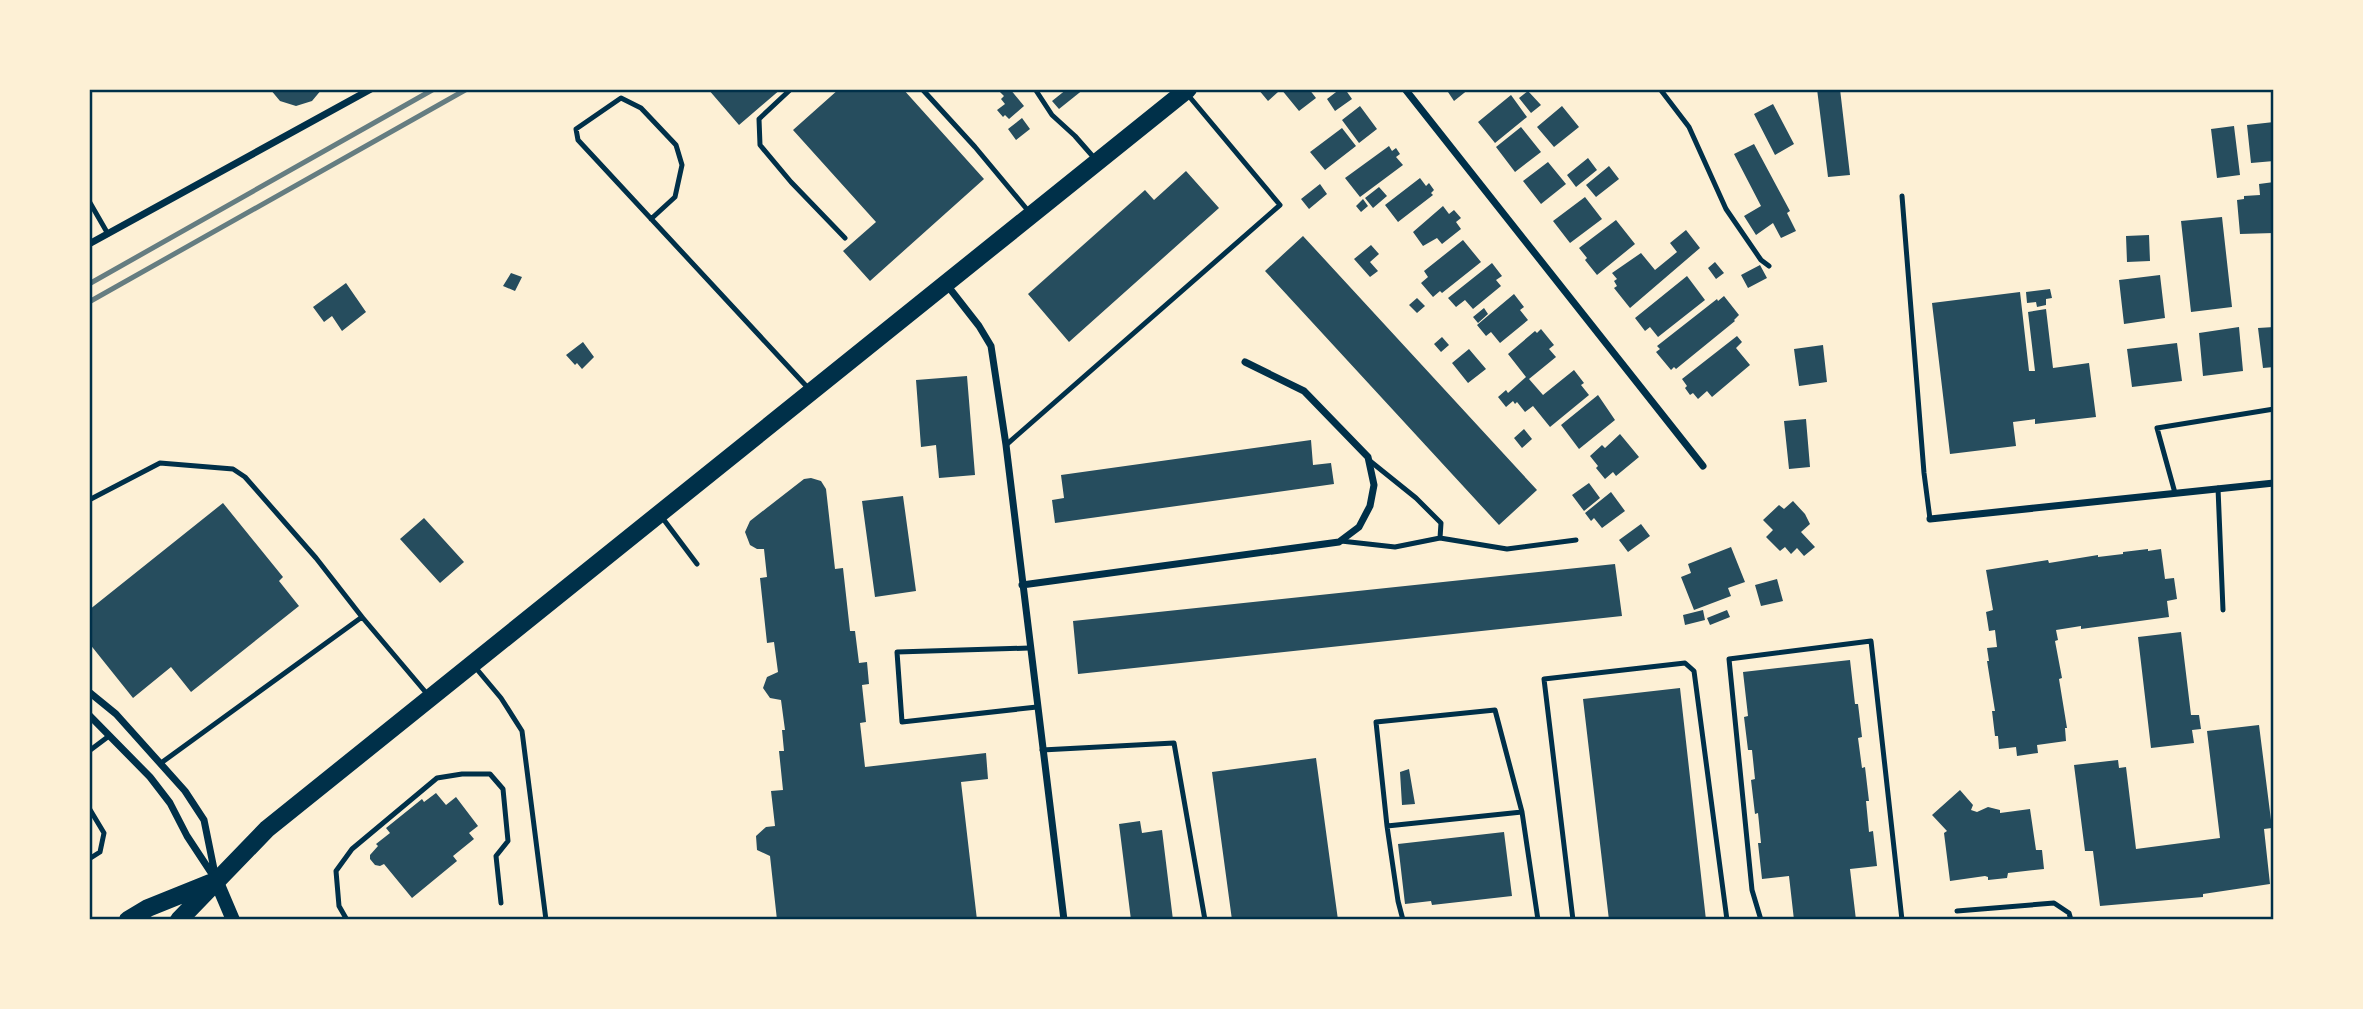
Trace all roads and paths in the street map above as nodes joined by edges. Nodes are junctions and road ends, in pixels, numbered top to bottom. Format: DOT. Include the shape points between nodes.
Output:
graph roads {
  1 [pos="371,89"];
  2 [pos="791,89"];
  3 [pos="922,89"];
  4 [pos="1035,89"];
  5 [pos="1405,89"];
  6 [pos="1660,89"];
  7 [pos="1185,90"];
  8 [pos="1098,162"];
  9 [pos="1902,196"];
  10 [pos="89,201"];
  11 [pos="1032,215"];
  12 [pos="651,219"];
  13 [pos="108,234"];
  14 [pos="845,238"];
  15 [pos="89,244"];
  16 [pos="1769,266"];
  17 [pos="947,284"];
  18 [pos="1245,362"];
  19 [pos="811,391"];
  20 [pos="2274,410"];
  21 [pos="1006,445"];
  22 [pos="1370,461"];
  23 [pos="1703,466"];
  24 [pos="2274,482"];
  25 [pos="2218,488"];
  26 [pos="2175,493"];
  27 [pos="89,500"];
  28 [pos="659,512"];
  29 [pos="1930,519"];
  30 [pos="1440,538"];
  31 [pos="1576,540"];
  32 [pos="1341,541"];
  33 [pos="697,564"];
  34 [pos="1021,585"];
  35 [pos="2223,610"];
  36 [pos="362,617"];
  37 [pos="1030,648"];
  38 [pos="473,663"];
  39 [pos="89,692"];
  40 [pos="430,697"];
  41 [pos="1037,707"];
  42 [pos="89,715"];
  43 [pos="109,736"];
  44 [pos="1042,750"];
  45 [pos="89,751"];
  46 [pos="161,763"];
  47 [pos="89,808"];
  48 [pos="1522,812"];
  49 [pos="1387,825"];
  50 [pos="89,859"];
  51 [pos="216,880"];
  52 [pos="500,903"];
  53 [pos="1957,911"];
  54 [pos="128,920"];
  55 [pos="179,920"];
  56 [pos="233,920"];
  57 [pos="347,920"];
  58 [pos="546,920"];
  59 [pos="1064,920"];
  60 [pos="1205,920"];
  61 [pos="1403,920"];
  62 [pos="1538,920"];
  63 [pos="1573,920"];
  64 [pos="1727,920"];
  65 [pos="1761,920"];
  66 [pos="1902,920"];
  67 [pos="2070,920"];
  1 -- 13 [label="street"];
  2 -- 14 [label="lane" via="759,119 760,145"];
  3 -- 11 [label="lane"];
  4 -- 8 [label="lane" via="1052,116"];
  5 -- 23 [label="street"];
  6 -- 16 [label="lane" via="1689,127 1726,209"];
  7 -- 8 [label="main road"];
  7 -- 21 [label="lane" via="1280,205"];
  8 -- 11 [label="main road"];
  9 -- 29 [label="lane"];
  10 -- 13 [label="lane"];
  11 -- 17 [label="main road"];
  12 -- 12 [label="lane" via="578,140 576,129 621,98 641,108 676,145 682,164 675,197"];
  12 -- 19 [label="lane"];
  13 -- 15 [label="street"];
  17 -- 19 [label="main road"];
  17 -- 21 [label="street" via="990,346"];
  18 -- 22 [label="street" via="1304,391"];
  19 -- 28 [label="main road"];
  20 -- 26 [label="lane" via="2157,428"];
  21 -- 34 [label="street"];
  22 -- 30 [label="lane" via="1441,523"];
  22 -- 32 [label="street" via="1374,485 1370,506 1359,527"];
  24 -- 25 [label="street"];
  25 -- 26 [label="street"];
  25 -- 35 [label="lane"];
  26 -- 29 [label="street"];
  27 -- 36 [label="lane" via="160,463 233,468 316,558"];
  28 -- 33 [label="lane"];
  28 -- 38 [label="main road"];
  30 -- 31 [label="lane" via="1507,549"];
  30 -- 32 [label="lane" via="1395,547"];
  32 -- 34 [label="street"];
  34 -- 37 [label="street"];
  36 -- 40 [label="lane"];
  36 -- 46 [label="lane"];
  37 -- 41 [label="street"];
  37 -- 41 [label="lane" via="897,652 902,722"];
  38 -- 40 [label="main road"];
  38 -- 58 [label="lane" via="522,731"];
  39 -- 46 [label="street"];
  40 -- 51 [label="main road" via="267,829"];
  41 -- 44 [label="street"];
  42 -- 43 [label="street"];
  43 -- 45 [label="lane"];
  43 -- 51 [label="street" via="170,803"];
  44 -- 59 [label="street"];
  44 -- 60 [label="lane" via="1174,743"];
  46 -- 51 [label="street" via="204,820"];
  47 -- 50 [label="lane" via="104,833 100,852"];
  48 -- 49 [label="lane"];
  48 -- 49 [label="lane" via="1495,710 1376,722"];
  48 -- 62 [label="lane"];
  49 -- 61 [label="lane"];
  51 -- 54 [label="main road"];
  51 -- 55 [label="main road"];
  51 -- 56 [label="main road"];
  52 -- 57 [label="lane" via="496,856 508,841 503,789 490,774 462,774 437,779 352,849 336,871 339,906"];
  53 -- 67 [label="lane" via="2054,903 2069,913"];
  63 -- 64 [label="lane" via="1545,679 1685,663 1694,671"];
  65 -- 66 [label="lane" via="1752,890 1729,659 1871,641"];
}
